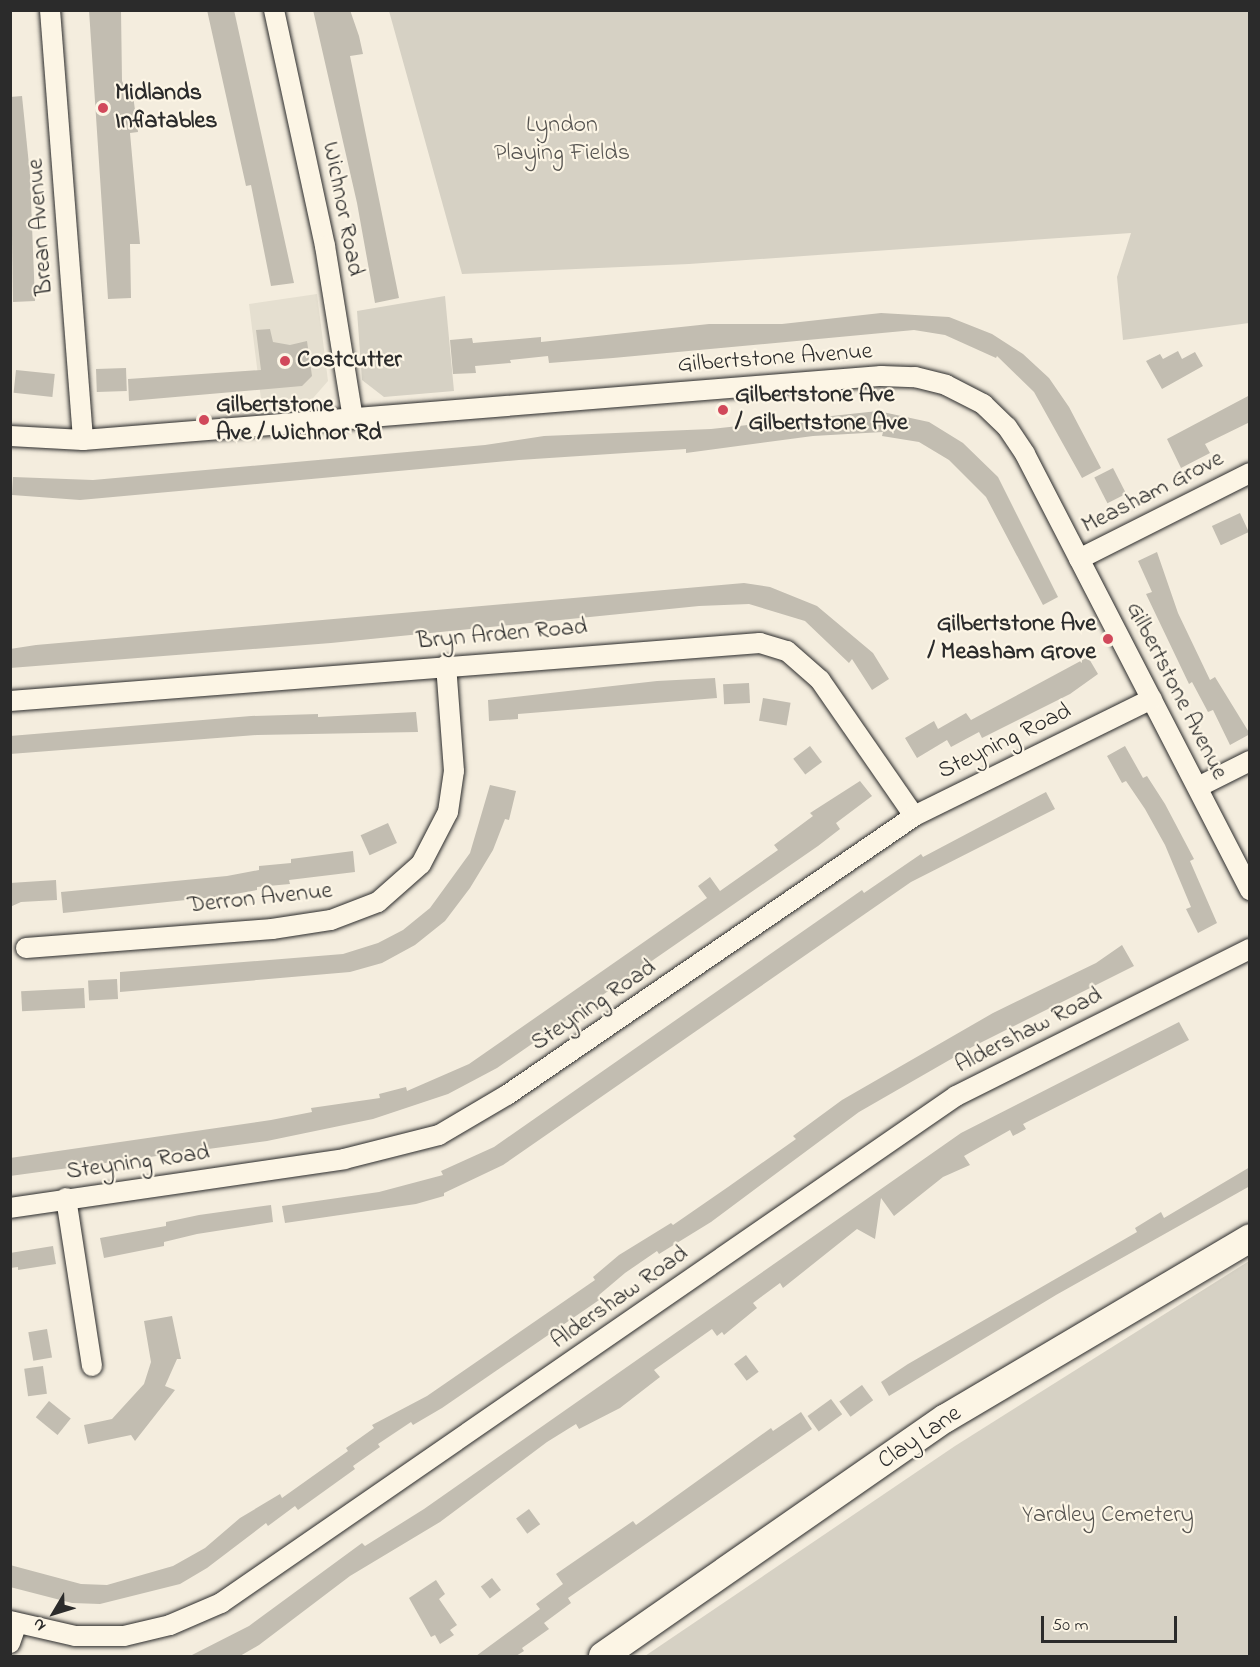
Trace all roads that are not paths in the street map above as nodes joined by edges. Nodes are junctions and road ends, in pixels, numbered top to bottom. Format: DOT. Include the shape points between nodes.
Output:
graph roads {
  1 [pos="50,10"];
  2 [pos="274,10"];
  3 [pos="353,419"];
  4 [pos="10,436"];
  5 [pos="83,440"];
  6 [pos="1250,473"];
  7 [pos="1079,559"];
  8 [pos="446,665"];
  9 [pos="1152,699"];
  10 [pos="10,701"];
  11 [pos="1250,761"];
  12 [pos="1198,787"];
  13 [pos="914,816"];
  14 [pos="1250,890"];
  15 [pos="26,948"];
  16 [pos="1250,949"];
  17 [pos="66,1198"];
  18 [pos="10,1208"];
  19 [pos="1250,1238"];
  20 [pos="93,1366"];
  21 [pos="14,1622"];
  22 [pos="10,1643"];
  23 [pos="603,1656"];
  1 -- 5 [label="street, Brean Avenue"];
  2 -- 3 [label="street, Wichnor Road" via="325,246"];
  3 -- 5 [label="street, Gilbertstone Avenue"];
  3 -- 7 [label="street, Gilbertstone Avenue" via="880,376 915,377 946,385 983,404 1007,427"];
  4 -- 5 [label="street, Gilbertstone Avenue"];
  6 -- 7 [label="street, Measham Grove"];
  7 -- 9 [label="street, Gilbertstone Avenue"];
  8 -- 10 [label="street, Bryn Arden Road"];
  8 -- 13 [label="street, Bryn Arden Road" via="738,642 787,651 820,680"];
  8 -- 15 [label="street, Derron Avenue" via="454,771 448,812 422,864 378,902 331,920 272,929"];
  9 -- 12 [label="street, Gilbertstone Avenue"];
  9 -- 13 [label="street, Steyning Road"];
  11 -- 12 [label="street"];
  12 -- 14 [label="street, Gilbertstone Avenue"];
  13 -- 17 [label="street, Steyning Road" via="583,1044 439,1135 344,1159"];
  16 -- 21 [label="street, Aldershaw Road" via="956,1096 221,1603 170,1625 124,1636 75,1636"];
  17 -- 18 [label="street, Steyning Road"];
  17 -- 20 [label="street"];
  19 -- 23 [label="street, Clay Lane" via="946,1418"];
  21 -- 22 [label="street"];
}
